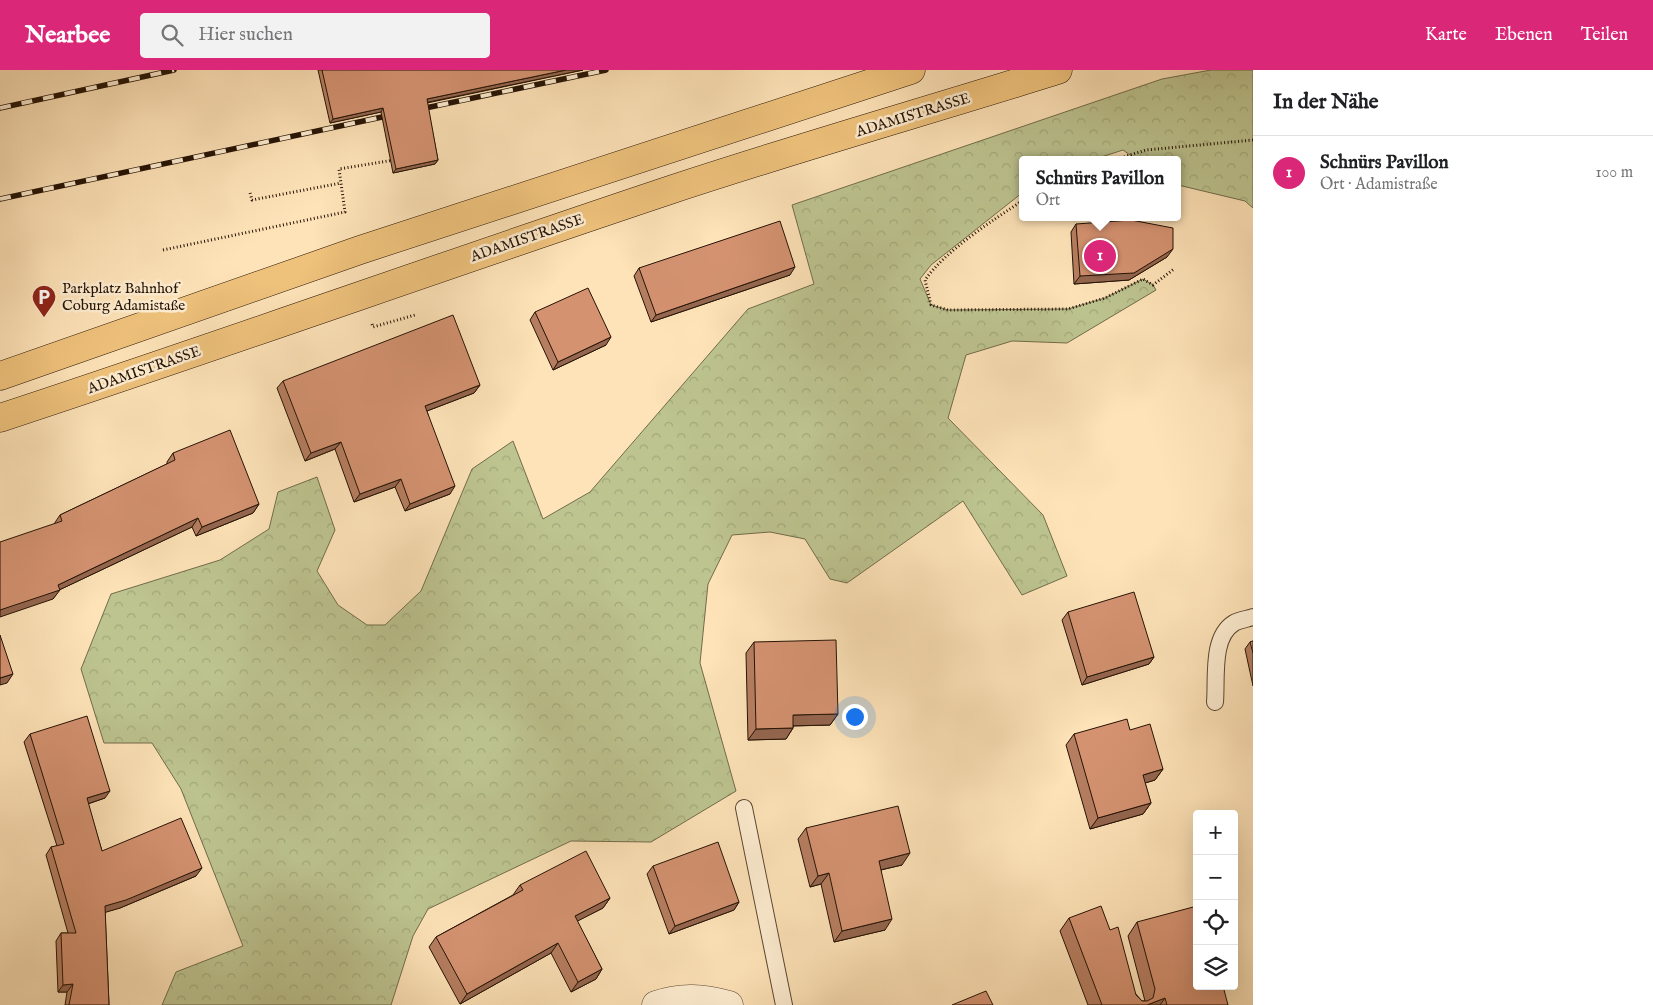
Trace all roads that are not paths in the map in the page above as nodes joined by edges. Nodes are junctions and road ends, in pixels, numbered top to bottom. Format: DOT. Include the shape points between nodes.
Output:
graph roads {
  1 [pos="911,70"];
  2 [pos="1058,70"];
  3 [pos="0,376"];
  4 [pos="0,418"];
  5 [pos="1253,617"];
  6 [pos="1215,702"];
  7 [pos="744,808"];
  8 [pos="656,1005"];
  9 [pos="729,1005"];
  10 [pos="784,1005"];
  1 -- 3 [label="highway" via="360,250"];
  2 -- 4 [label="highway, ADAMISTRASSE" via="677,188"];
  5 -- 6 [label="lane" via="1234,622 1224,632 1219,644"];
  7 -- 10 [label="lane"];
  8 -- 9 [label="street" via="674,999 704,999"];
}
